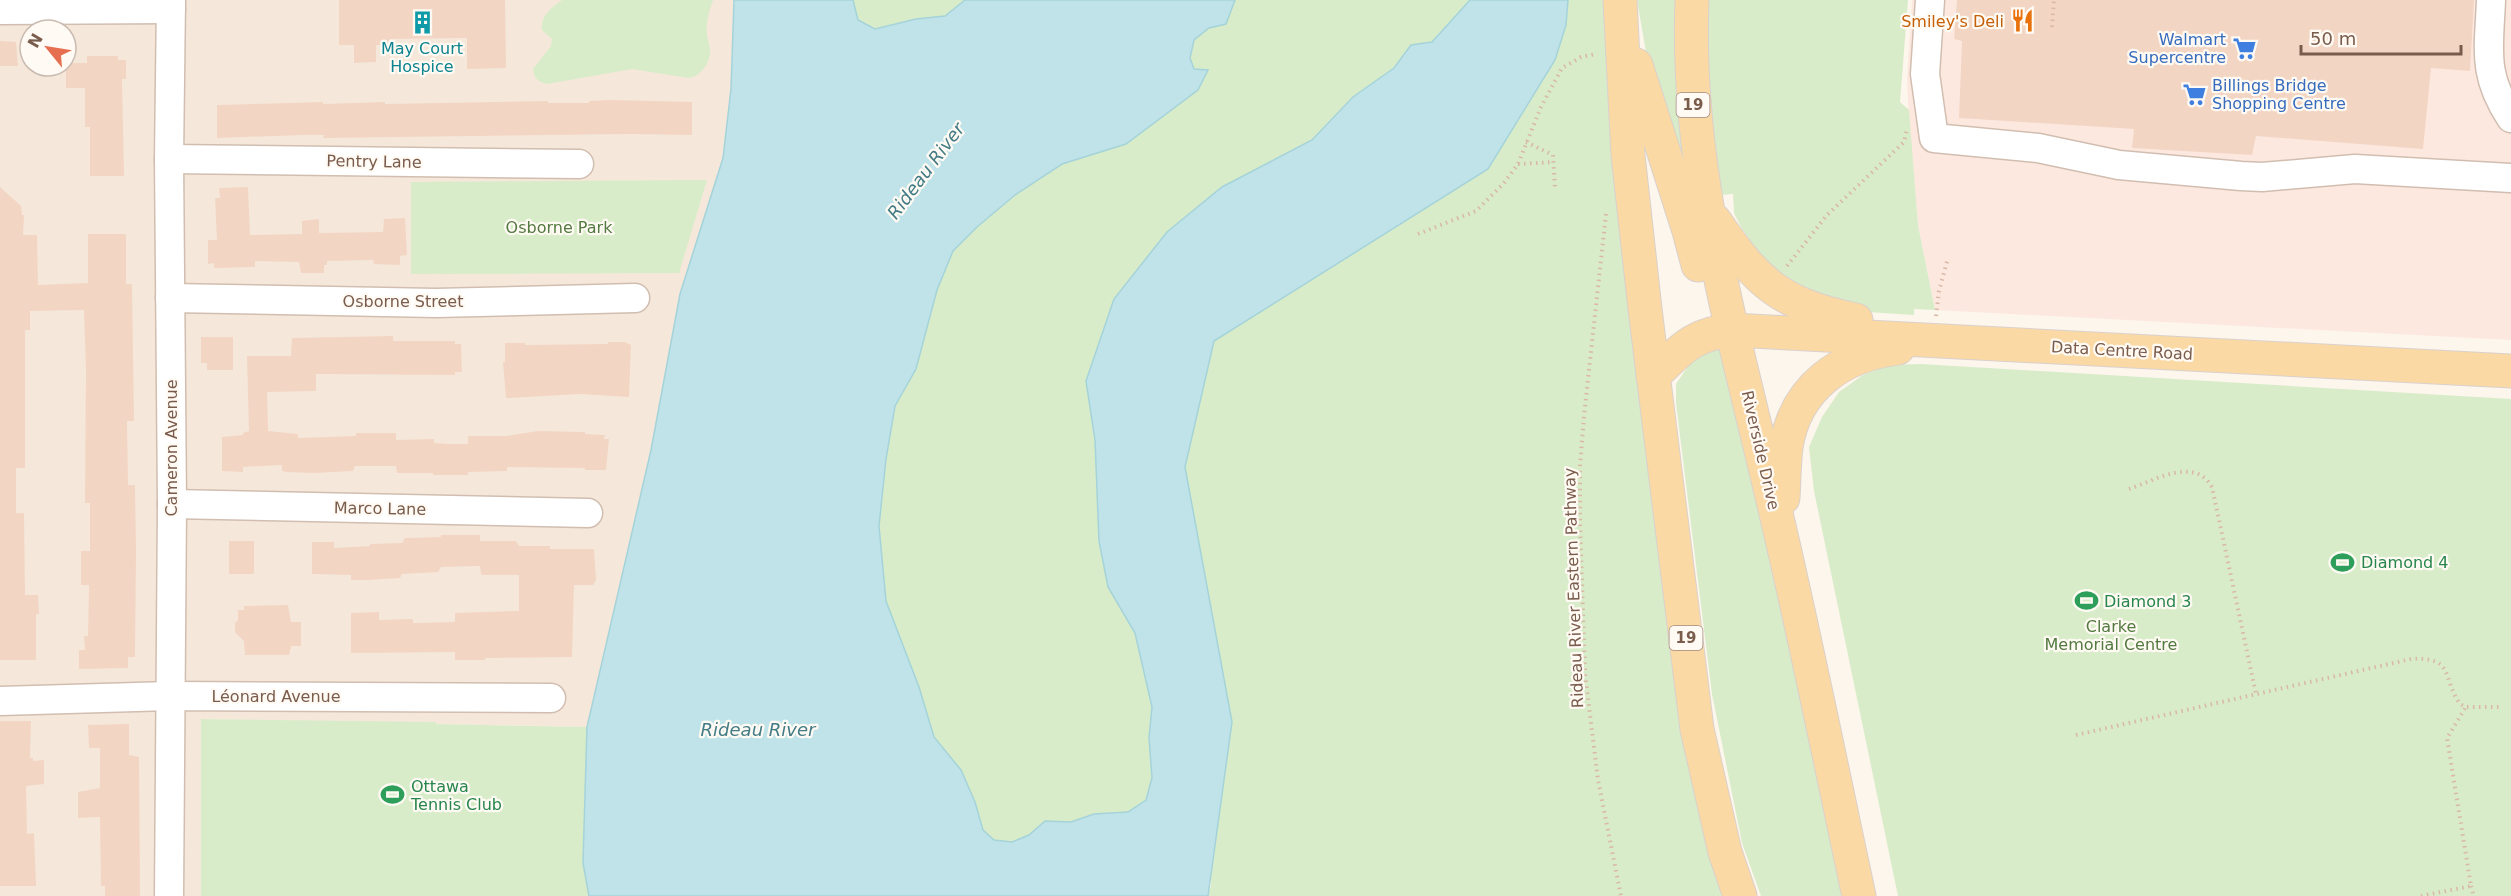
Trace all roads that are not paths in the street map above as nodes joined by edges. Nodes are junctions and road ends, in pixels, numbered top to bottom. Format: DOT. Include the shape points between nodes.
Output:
graph roads {
  1 [pos="1681,0"];
  2 [pos="1692,0"];
  3 [pos="1930,0"];
  4 [pos="2491,0"];
  5 [pos="171,4"];
  6 [pos="0,10"];
  7 [pos="1621,12"];
  8 [pos="1691,35"];
  9 [pos="2511,118"];
  10 [pos="169,159"];
  11 [pos="579,164"];
  12 [pos="2511,178"];
  13 [pos="1707,210"];
  14 [pos="170,298"];
  15 [pos="635,298"];
  16 [pos="1733,330"];
  17 [pos="1943,339"];
  18 [pos="2511,371"];
  19 [pos="1653,376"];
  20 [pos="172,504"];
  21 [pos="588,513"];
  22 [pos="1782,536"];
  23 [pos="170,696"];
  24 [pos="551,698"];
  25 [pos="0,701"];
  26 [pos="169,896"];
  27 [pos="1740,896"];
  28 [pos="1858,896"];
  1 -- 8 [label="main road"];
  2 -- 8 [label="main road, Riverside Drive / 19"];
  3 -- 12 [label="street" via="1925,74 1934,138 2038,148 2119,165 2262,177 2355,170"];
  4 -- 9 [label="street" via="2492,80"];
  5 -- 6 [label="street"];
  5 -- 10 [label="street, Cameron Avenue"];
  7 -- 16 [label="main road" via="1689,231 1707,305 1712,316"];
  7 -- 19 [label="main road, 19" via="1628,155"];
  8 -- 13 [label="main road, Riverside Drive / 19" via="1694,121"];
  10 -- 11 [label="street, Pentry Lane"];
  10 -- 14 [label="street, Cameron Avenue"];
  13 -- 16 [label="main road, Riverside Drive / 19"];
  13 -- 17 [label="main road" via="1756,276 1783,296 1829,315"];
  14 -- 15 [label="street, Osborne Street" via="436,303"];
  14 -- 20 [label="street, Cameron Avenue"];
  16 -- 17 [label="main road, Data Centre Road"];
  16 -- 19 [label="main road, Data Centre Road" via="1702,335"];
  16 -- 22 [label="main road, Riverside Drive / 19"];
  17 -- 18 [label="main road, Data Centre Road"];
  17 -- 22 [label="main road" via="1882,350 1843,363 1824,376 1790,430 1784,469"];
  19 -- 27 [label="main road, 19" via="1697,729 1725,852"];
  20 -- 21 [label="street, Marco Lane"];
  20 -- 23 [label="street, Cameron Avenue"];
  22 -- 28 [label="main road, Riverside Drive / 19"];
  23 -- 24 [label="street, Léonard Avenue"];
  23 -- 25 [label="street, Léonard Avenue"];
  23 -- 26 [label="street, Cameron Avenue"];
}
